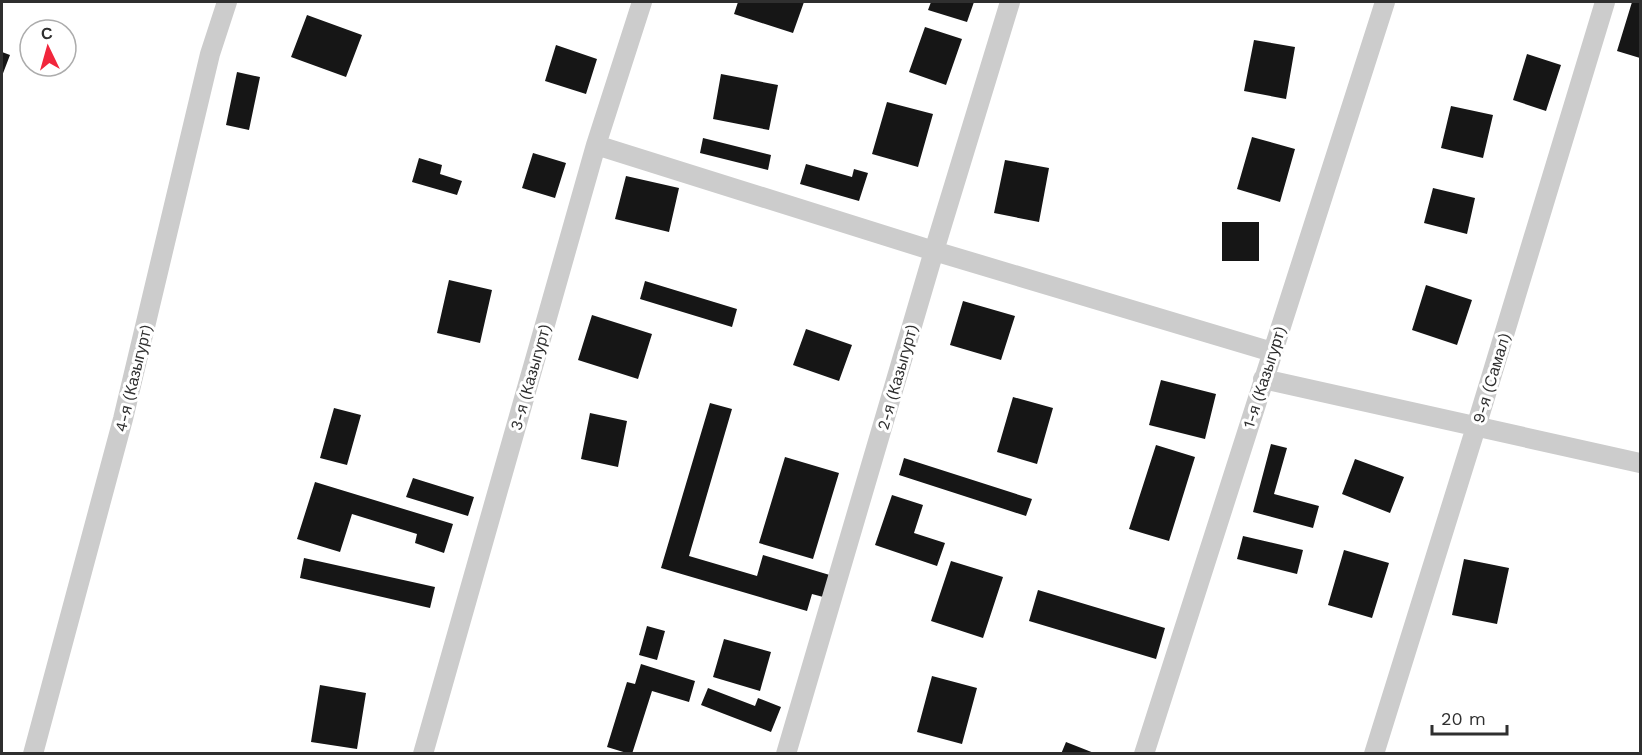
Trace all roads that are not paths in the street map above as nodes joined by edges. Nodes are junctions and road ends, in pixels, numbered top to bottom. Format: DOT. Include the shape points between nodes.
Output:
graph roads {
  1 [pos="227,2"];
  2 [pos="642,2"];
  3 [pos="1010,2"];
  4 [pos="1384,2"];
  5 [pos="1605,2"];
  6 [pos="596,145"];
  7 [pos="934,250"];
  8 [pos="1272,352"];
  9 [pos="1263,379"];
  10 [pos="1476,427"];
  11 [pos="1641,463"];
  12 [pos="33,753"];
  13 [pos="423,753"];
  14 [pos="786,753"];
  15 [pos="1144,753"];
  16 [pos="1374,753"];
  1 -- 12 [label="street, 4-я (Казыгурт)" via="207,66 123,419"];
  2 -- 6 [label="street, 3-я (Казыгурт)"];
  3 -- 7 [label="street, 2-я (Казыгурт)"];
  4 -- 8 [label="street, 1-я (Казыгурт)"];
  5 -- 10 [label="street, 9-я (Самал)"];
  6 -- 7 [label="street"];
  6 -- 13 [label="street, 3-я (Казыгурт)"];
  7 -- 8 [label="street"];
  7 -- 14 [label="street, 2-я (Казыгурт)"];
  8 -- 9 [label="street, 1-я (Казыгурт)"];
  9 -- 10 [label="street"];
  9 -- 15 [label="street, 1-я (Казыгурт)"];
  10 -- 11 [label="street"];
  10 -- 16 [label="street, 9-я (Самал)"];
}
